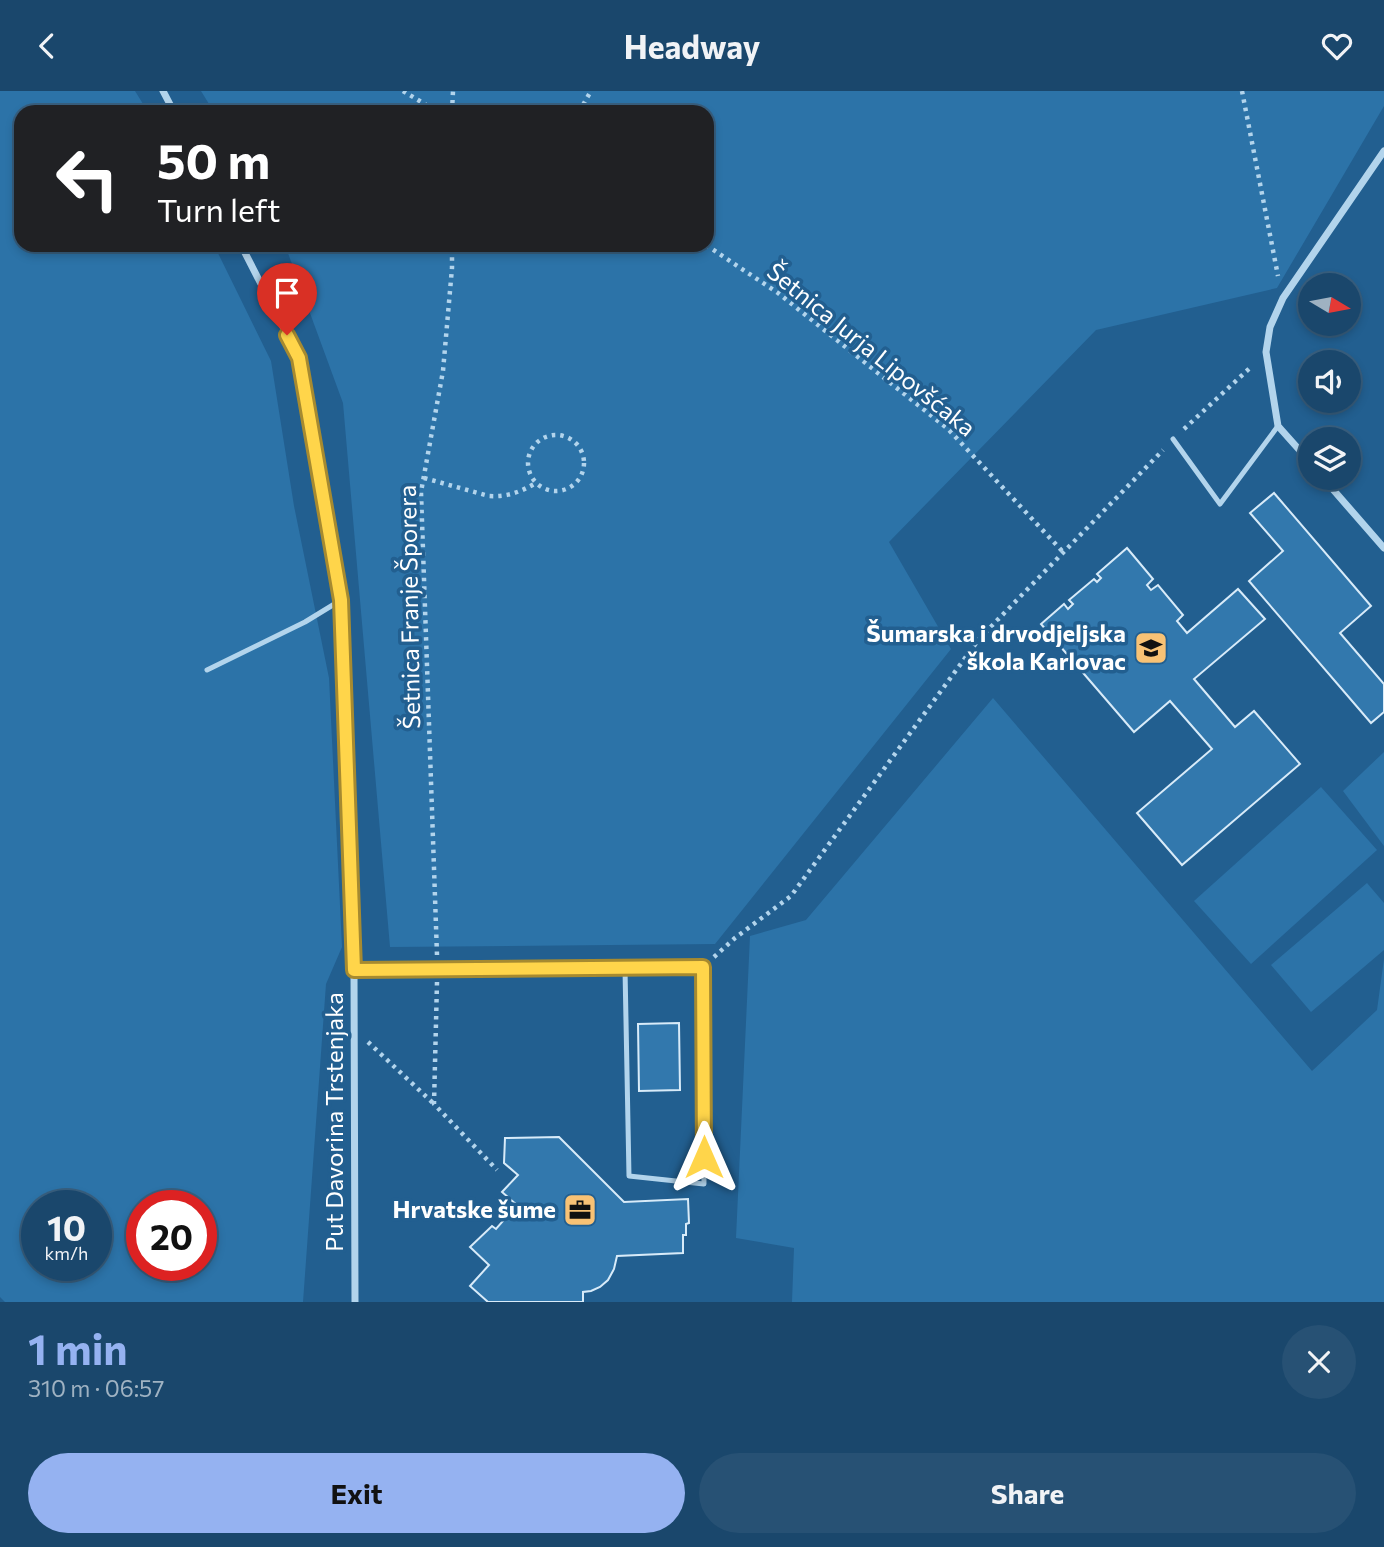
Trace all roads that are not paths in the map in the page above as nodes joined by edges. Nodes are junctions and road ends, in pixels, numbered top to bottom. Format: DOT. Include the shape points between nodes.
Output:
graph roads {
  1 [pos="1384,151"];
  2 [pos="246,252"];
  3 [pos="1278,426"];
  4 [pos="1173,439"];
  5 [pos="1298,448"];
  6 [pos="1333,490"];
  7 [pos="1384,548"];
  8 [pos="341,600"];
  9 [pos="207,670"];
  10 [pos="625,969"];
  11 [pos="354,970"];
  12 [pos="355,1302"];
  1 -- 3 [label="street" via="1283,298 1270,327 1266,352"];
  2 -- 8 [label="street, Put Davorina Trstenjaka" via="299,358"];
  3 -- 4 [label="lane" via="1220,504"];
  3 -- 5 [label="street"];
  6 -- 7 [label="street"];
  8 -- 9 [label="lane"];
  8 -- 11 [label="street, Put Davorina Trstenjaka"];
  10 -- 10 [label="lane" via="703,967 704,1184 629,1176"];
  10 -- 11 [label="lane"];
  11 -- 12 [label="street, Put Davorina Trstenjaka"];
}
